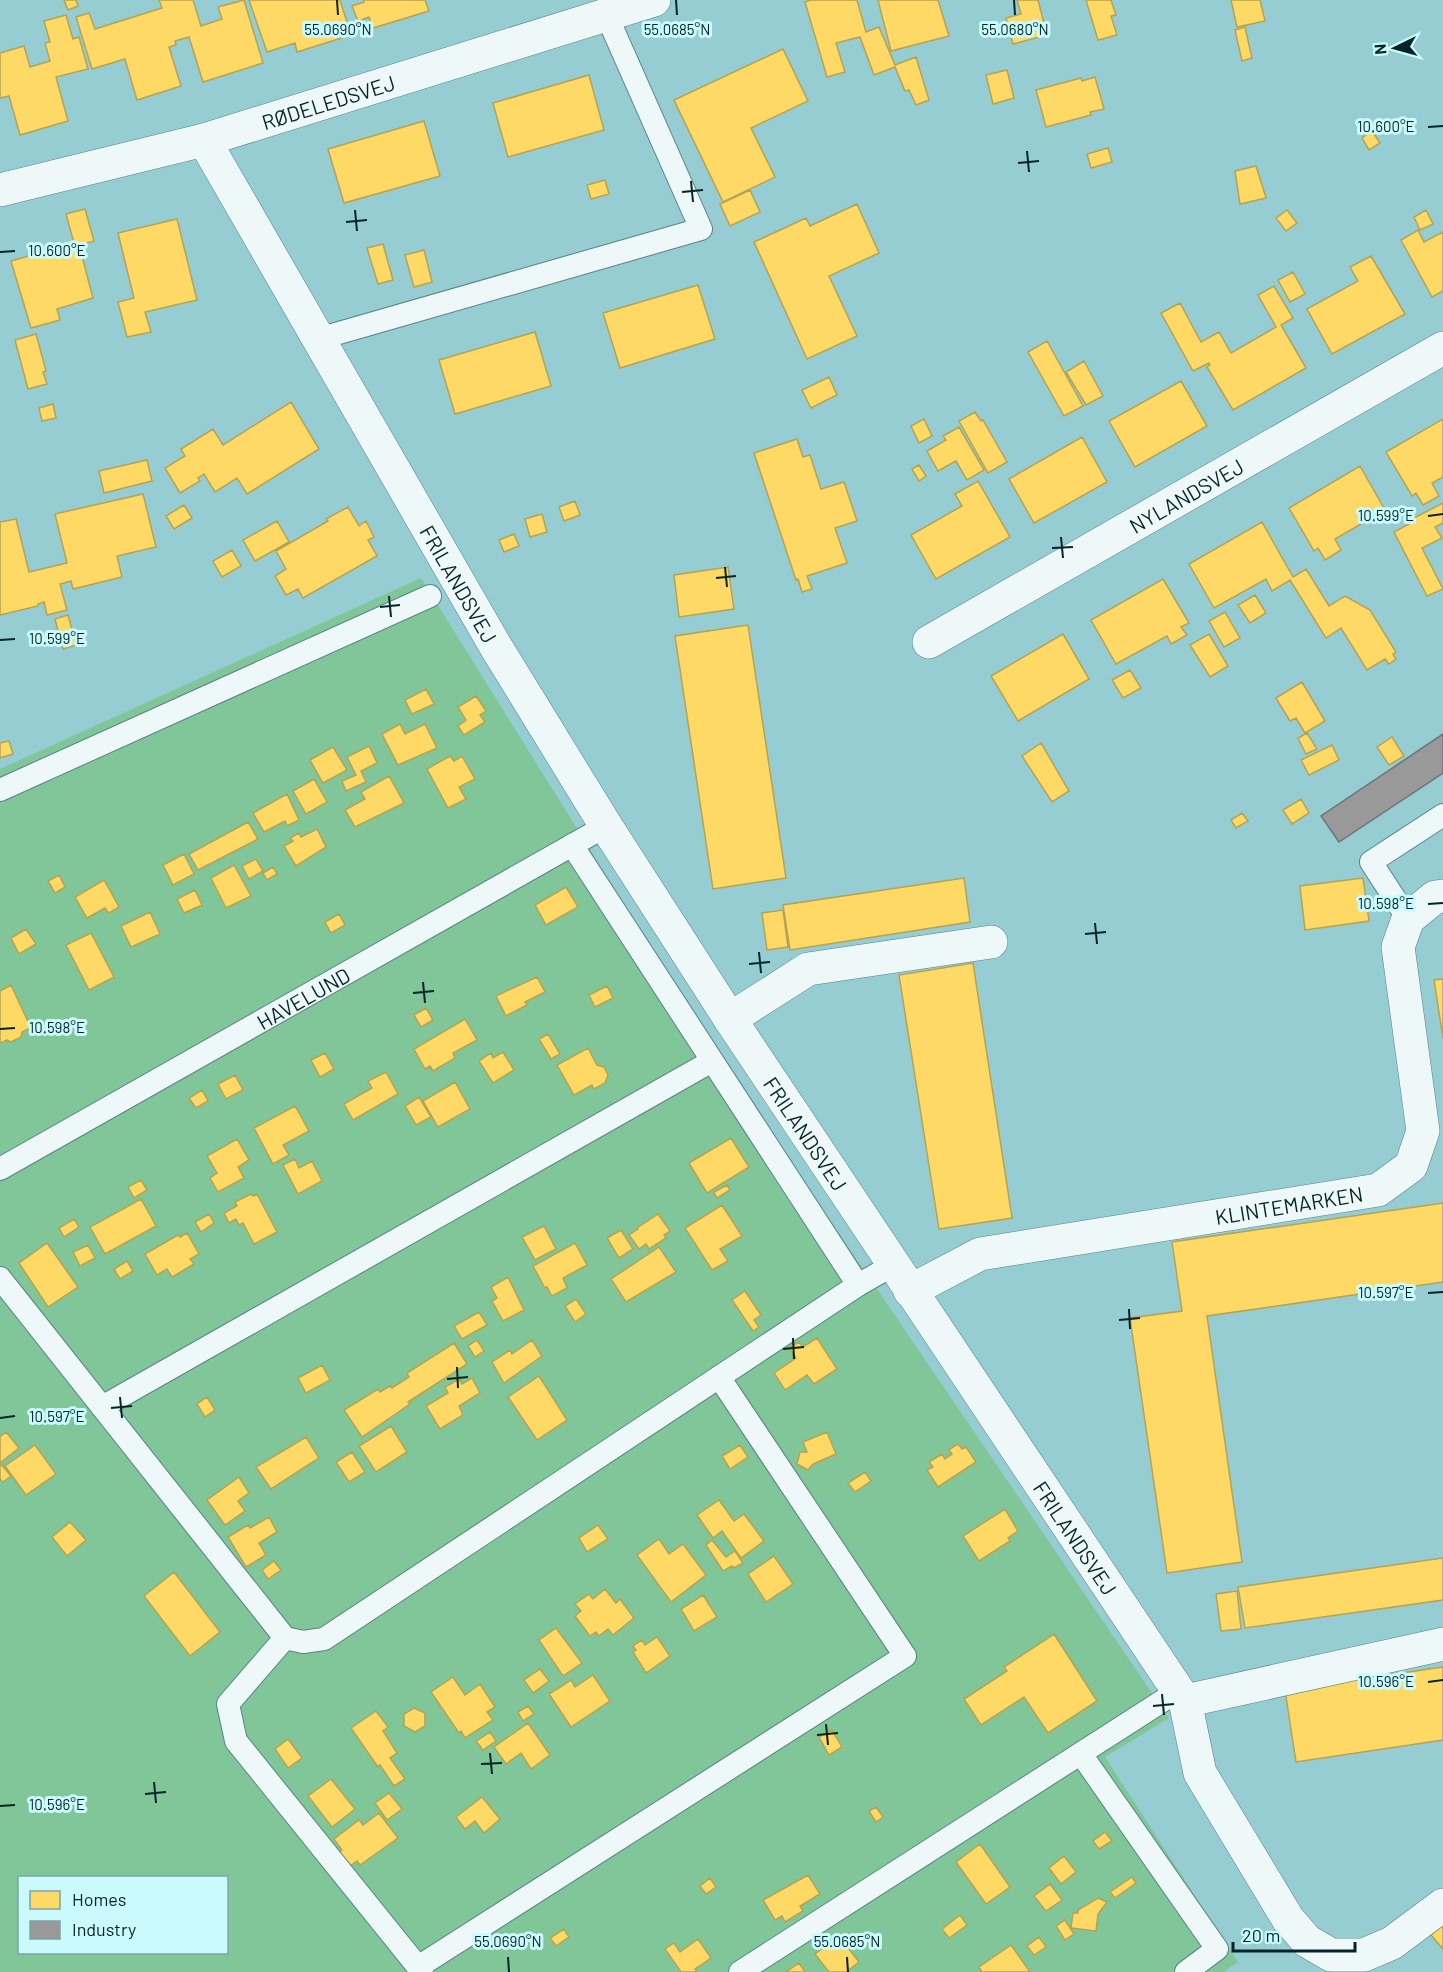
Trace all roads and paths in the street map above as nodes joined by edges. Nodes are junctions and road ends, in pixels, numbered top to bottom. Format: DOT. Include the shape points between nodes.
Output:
graph roads {
  1 [pos="654,0"];
  2 [pos="606,14"];
  3 [pos="204,140"];
  4 [pos="0,190"];
  5 [pos="318,339"];
  6 [pos="1443,348"];
  7 [pos="430,596"];
  8 [pos="929,642"];
  9 [pos="0,790"];
  10 [pos="1443,815"];
  11 [pos="606,826"];
  12 [pos="572,845"];
  13 [pos="1443,896"];
  14 [pos="1408,919"];
  15 [pos="991,942"];
  16 [pos="729,1019"];
  17 [pos="712,1061"];
  18 [pos="0,1169"];
  19 [pos="0,1278"];
  20 [pos="902,1278"];
  21 [pos="858,1285"];
  22 [pos="719,1377"];
  23 [pos="102,1407"];
  24 [pos="285,1638"];
  25 [pos="1443,1644"];
  26 [pos="1182,1696"];
  27 [pos="1081,1754"];
  28 [pos="1443,1905"];
  29 [pos="420,1970"];
  30 [pos="740,1972"];
  31 [pos="1186,1972"];
  1 -- 2 [label="street, RØDELEDSVEJ"];
  2 -- 3 [label="street, RØDELEDSVEJ"];
  2 -- 5 [label="lane" via="701,229"];
  3 -- 4 [label="street, RØDELEDSVEJ"];
  3 -- 5 [label="street, FRILANDSVEJ"];
  5 -- 11 [label="street, FRILANDSVEJ" via="496,647"];
  6 -- 8 [label="street, NYLANDSVEJ"];
  7 -- 9 [label="lane"];
  10 -- 14 [label="lane" via="1371,862"];
  11 -- 12 [label="lane, HAVELUND"];
  11 -- 16 [label="street, FRILANDSVEJ"];
  12 -- 17 [label="lane"];
  12 -- 18 [label="lane, HAVELUND"];
  13 -- 14 [label="street" via="1435,897"];
  14 -- 20 [label="street, KLINTEMARKEN" via="1398,947 1423,1131 1412,1166 1378,1190 980,1254"];
  15 -- 16 [label="street" via="808,969"];
  16 -- 20 [label="street, FRILANDSVEJ"];
  17 -- 21 [label="lane"];
  17 -- 23 [label="lane"];
  19 -- 23 [label="lane"];
  20 -- 21 [label="lane"];
  20 -- 26 [label="street, FRILANDSVEJ"];
  21 -- 22 [label="lane"];
  22 -- 24 [label="lane" via="324,1639 303,1642"];
  22 -- 29 [label="lane" via="905,1656"];
  23 -- 24 [label="lane"];
  24 -- 29 [label="lane" via="228,1704 236,1741"];
  25 -- 26 [label="street"];
  26 -- 27 [label="lane"];
  26 -- 28 [label="street, FRILANDSVEJ" via="1200,1773 1288,1919 1306,1941 1331,1955 1364,1954 1392,1944"];
  27 -- 30 [label="lane"];
  27 -- 31 [label="lane" via="1216,1949"];
}
